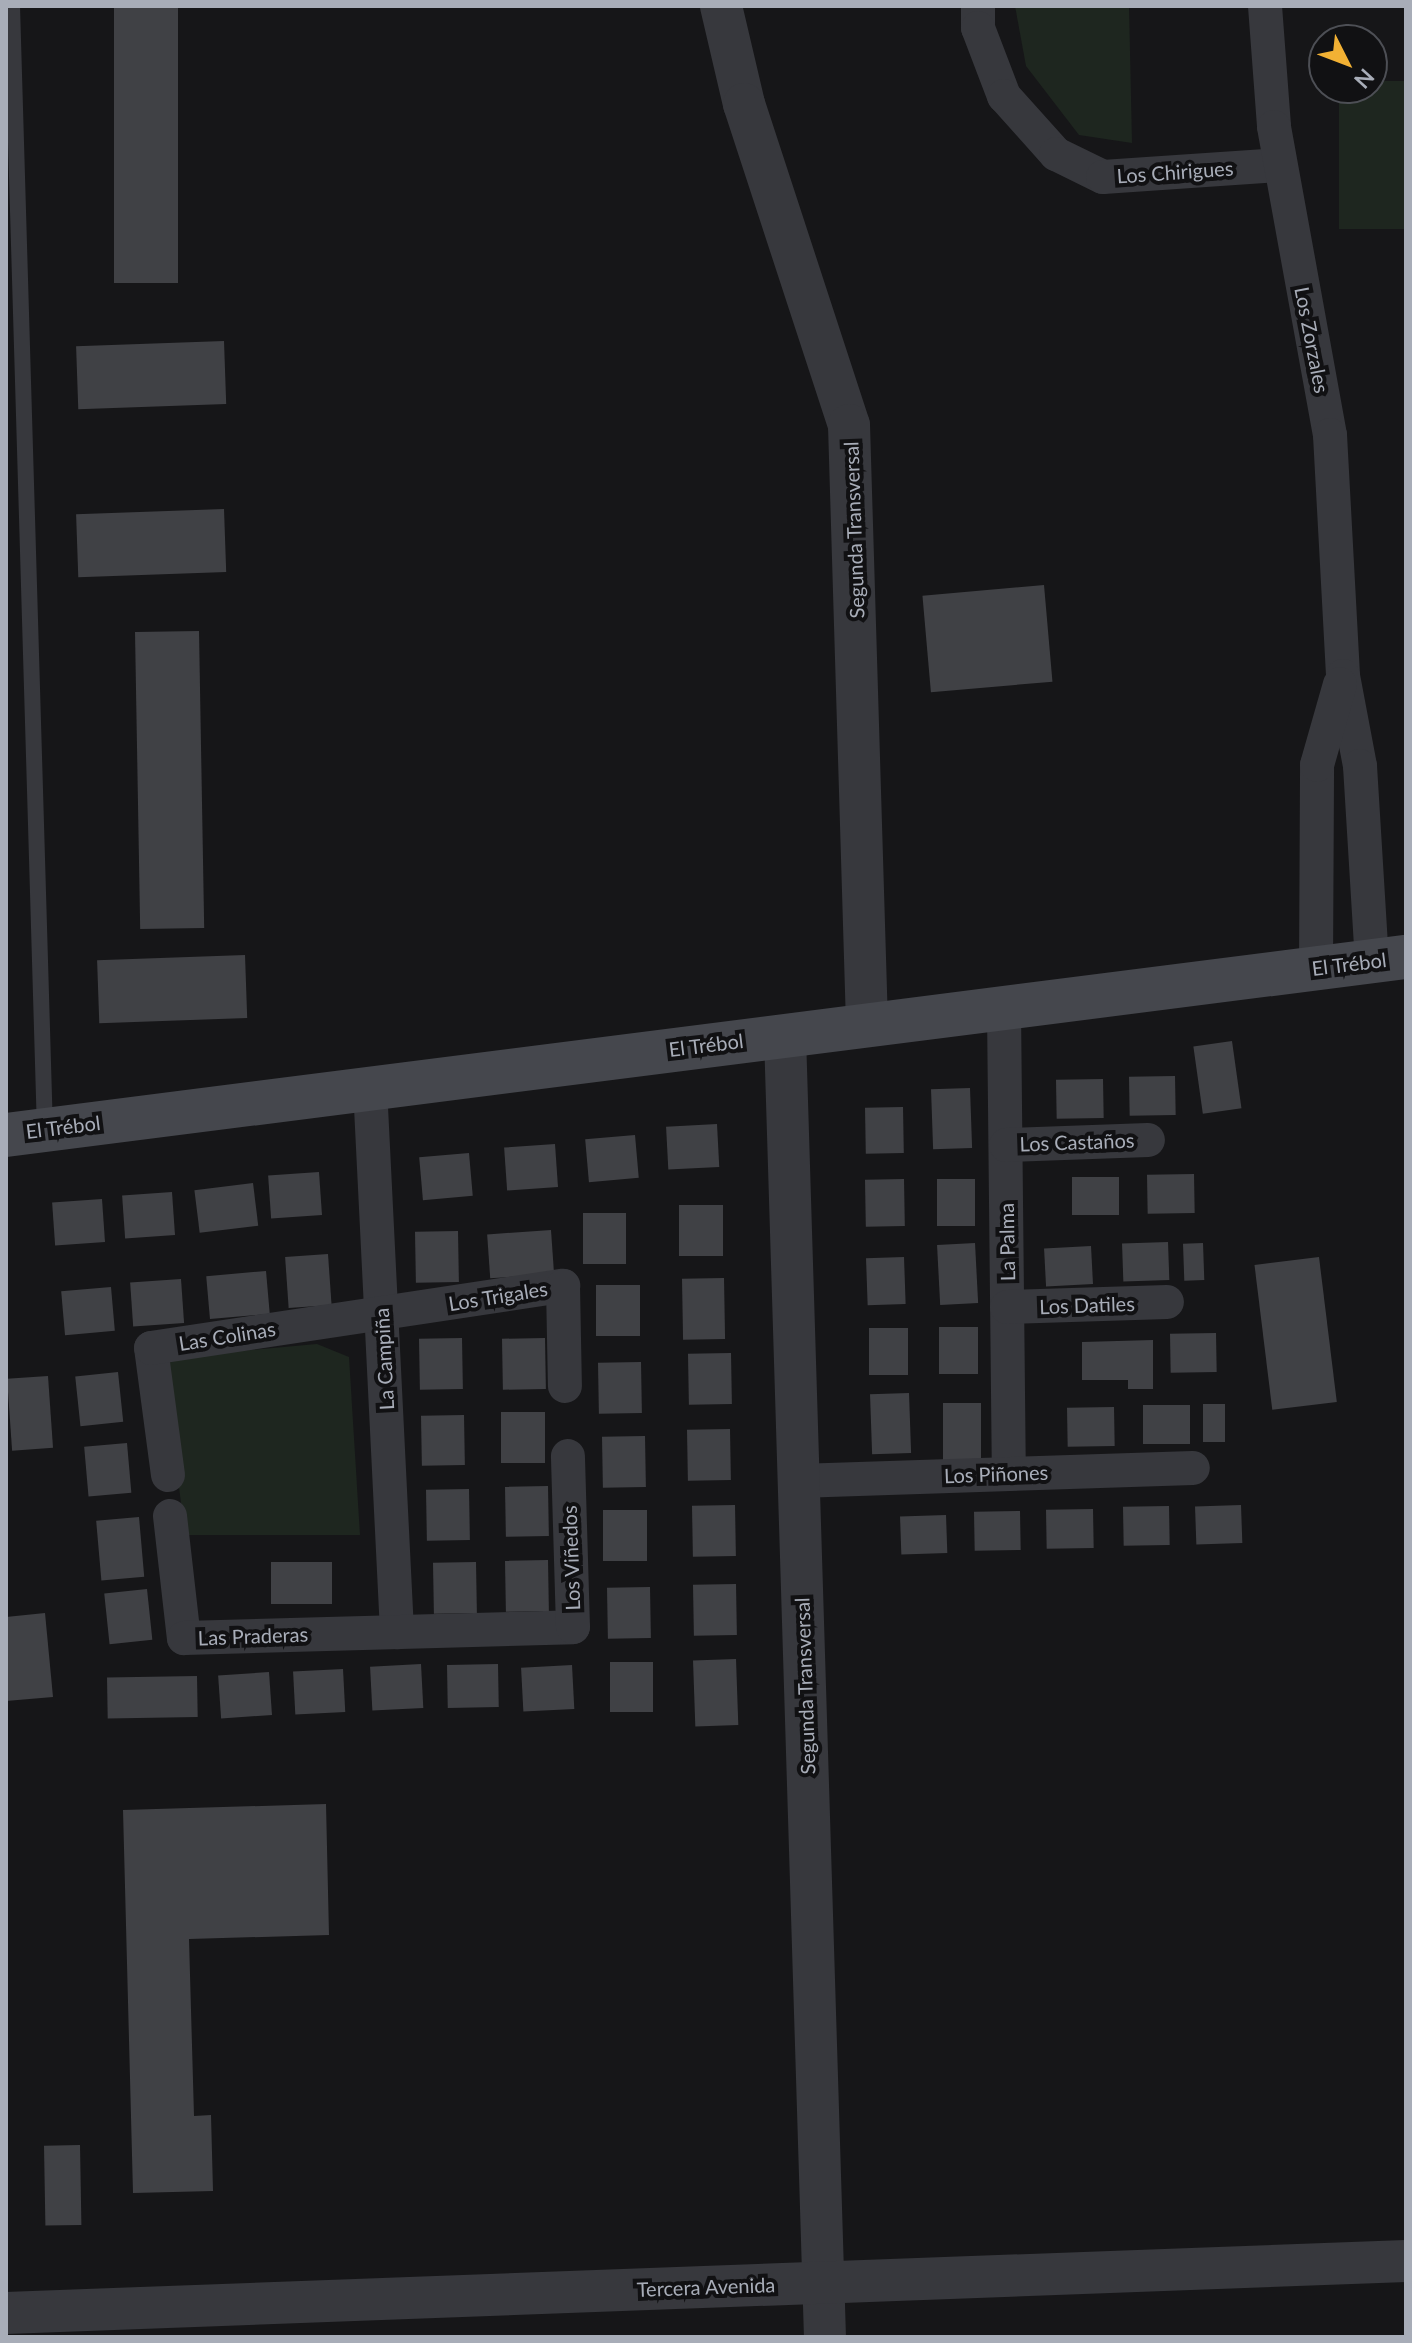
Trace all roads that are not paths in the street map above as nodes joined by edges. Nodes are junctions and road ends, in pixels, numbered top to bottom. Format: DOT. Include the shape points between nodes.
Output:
graph roads {
  1 [pos="12,6"];
  2 [pos="721,6"];
  3 [pos="978,6"];
  4 [pos="1265,6"];
  5 [pos="1280,165"];
  6 [pos="1343,676"];
  7 [pos="1389,959"];
  8 [pos="1316,968"];
  9 [pos="1004,1010"];
  10 [pos="867,1026"];
  11 [pos="785,1036"];
  12 [pos="370,1087"];
  13 [pos="26,1132"];
  14 [pos="1148,1140"];
  15 [pos="1006,1145"];
  16 [pos="1167,1302"];
  17 [pos="1007,1307"];
  18 [pos="382,1313"];
  19 [pos="565,1386"];
  20 [pos="568,1456"];
  21 [pos="1193,1468"];
  22 [pos="1009,1474"];
  23 [pos="168,1475"];
  24 [pos="798,1481"];
  25 [pos="170,1516"];
  26 [pos="397,1632"];
  27 [pos="1406,2261"];
  28 [pos="823,2283"];
  29 [pos="6,2313"];
  30 [pos="825,2337"];
  1 -- 13 [label="lane"];
  2 -- 10 [label="street, Segunda Transversal" via="744,104 849,425"];
  3 -- 5 [label="street, Los Chirigues" via="978,28 1004,96 1056,154 1103,177"];
  4 -- 5 [label="street, Los Zorzales"];
  5 -- 6 [label="street, Los Zorzales" via="1330,435"];
  6 -- 7 [label="street, Los Zorzales"];
  6 -- 8 [label="street, Los Zorzales" via="1317,765"];
  7 -- 8 [label="main road, El Trébol"];
  8 -- 9 [label="main road, El Trébol"];
  9 -- 10 [label="main road, El Trébol"];
  9 -- 15 [label="street, La Palma"];
  10 -- 11 [label="main road, El Trébol"];
  11 -- 12 [label="main road, El Trébol"];
  11 -- 24 [label="street, Segunda Transversal"];
  12 -- 13 [label="main road, El Trébol"];
  12 -- 18 [label="street, La Campiña"];
  14 -- 15 [label="street, Los Castaños"];
  15 -- 17 [label="street, La Palma"];
  16 -- 17 [label="street, Los Datiles"];
  17 -- 22 [label="street, La Palma"];
  18 -- 19 [label="street, Los Trigales" via="563,1286"];
  18 -- 23 [label="street, Las Colinas" via="151,1348"];
  18 -- 26 [label="street, La Campiña"];
  20 -- 26 [label="street, Los Viñedos" via="573,1627"];
  21 -- 22 [label="street, Los Piñones"];
  22 -- 24 [label="street, Los Piñones"];
  24 -- 28 [label="street, Segunda Transversal"];
  25 -- 26 [label="street, Las Praderas" via="184,1638"];
  27 -- 28 [label="street, Tercera Avenida"];
  28 -- 29 [label="street, Tercera Avenida"];
  28 -- 30 [label="street, Segunda Transversal"];
}
